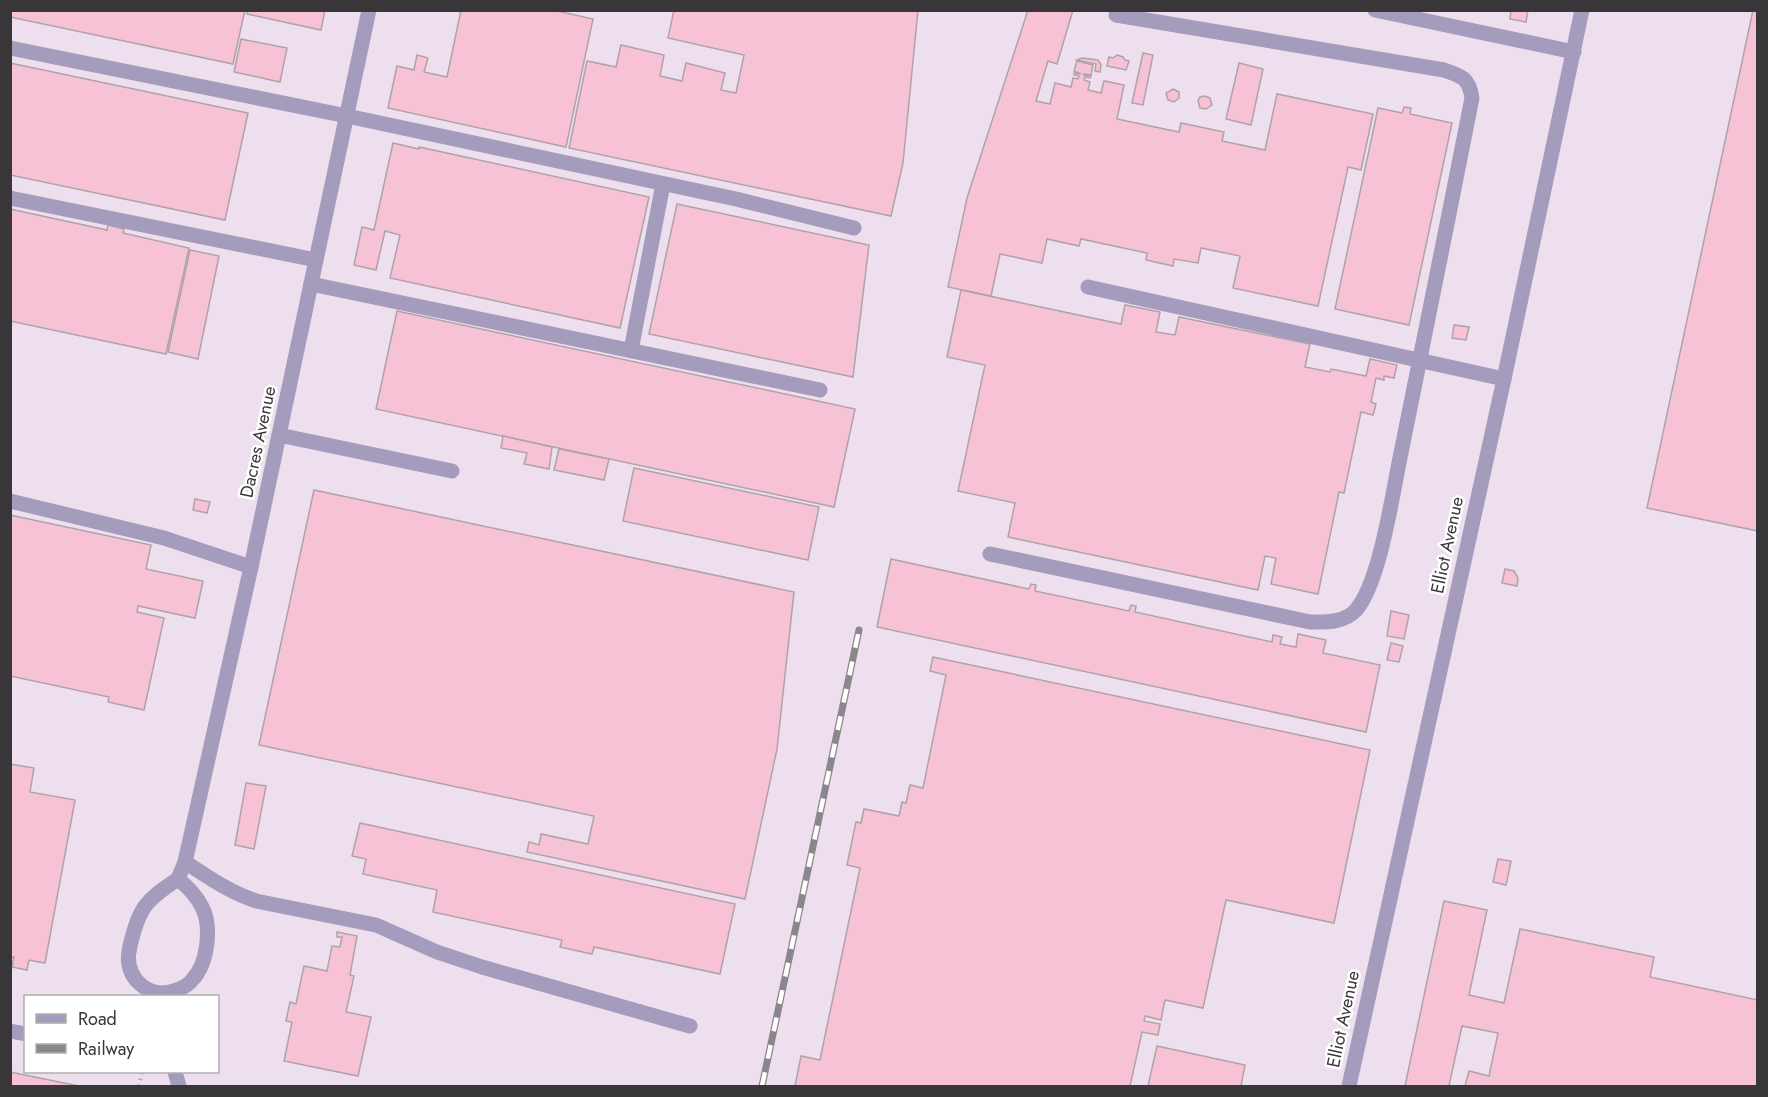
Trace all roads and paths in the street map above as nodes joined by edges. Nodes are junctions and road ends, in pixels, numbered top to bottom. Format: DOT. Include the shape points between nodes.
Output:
graph roads {
  1 [pos="369,10"];
  2 [pos="1375,10"];
  3 [pos="1582,10"];
  4 [pos="1391,12"];
  5 [pos="1116,15"];
  6 [pos="10,48"];
  7 [pos="1574,52"];
  8 [pos="347,116"];
  9 [pos="663,183"];
  10 [pos="10,198"];
  11 [pos="854,228"];
  12 [pos="316,261"];
  13 [pos="311,284"];
  14 [pos="1088,287"];
  15 [pos="631,350"];
  16 [pos="1420,361"];
  17 [pos="1504,380"];
  18 [pos="820,390"];
  19 [pos="279,435"];
  20 [pos="452,471"];
  21 [pos="10,501"];
  22 [pos="990,554"];
  23 [pos="251,567"];
  24 [pos="185,862"];
  25 [pos="178,879"];
  26 [pos="140,991"];
  27 [pos="174,994"];
  28 [pos="690,1026"];
  29 [pos="1349,1086"];
  1 -- 8 [label="street, Dacres Avenue"];
  2 -- 4 [label="street"];
  3 -- 7 [label="street, Elliot Avenue"];
  4 -- 7 [label="street"];
  5 -- 16 [label="street" via="1462,76 1470,86 1472,98"];
  6 -- 8 [label="street"];
  7 -- 17 [label="street, Elliot Avenue"];
  8 -- 9 [label="street"];
  8 -- 12 [label="street, Dacres Avenue"];
  9 -- 11 [label="street"];
  9 -- 15 [label="street"];
  10 -- 12 [label="street"];
  12 -- 13 [label="street, Dacres Avenue"];
  13 -- 15 [label="street"];
  13 -- 19 [label="street, Dacres Avenue"];
  14 -- 16 [label="street"];
  15 -- 18 [label="street"];
  16 -- 17 [label="street"];
  16 -- 22 [label="street" via="1379,556 1365,597 1355,611 1337,621 1310,622"];
  17 -- 29 [label="street, Elliot Avenue"];
  19 -- 20 [label="street"];
  19 -- 23 [label="street, Dacres Avenue"];
  21 -- 23 [label="street" via="164,538"];
  23 -- 24 [label="street, Dacres Avenue"];
  24 -- 25 [label="street, Dacres Avenue"];
  24 -- 28 [label="street" via="242,897 376,925 482,968"];
  25 -- 26 [label="street" via="150,898 138,917 128,958"];
  25 -- 27 [label="street" via="195,895 208,929 206,951 198,970"];
  26 -- 27 [label="street"];
}
